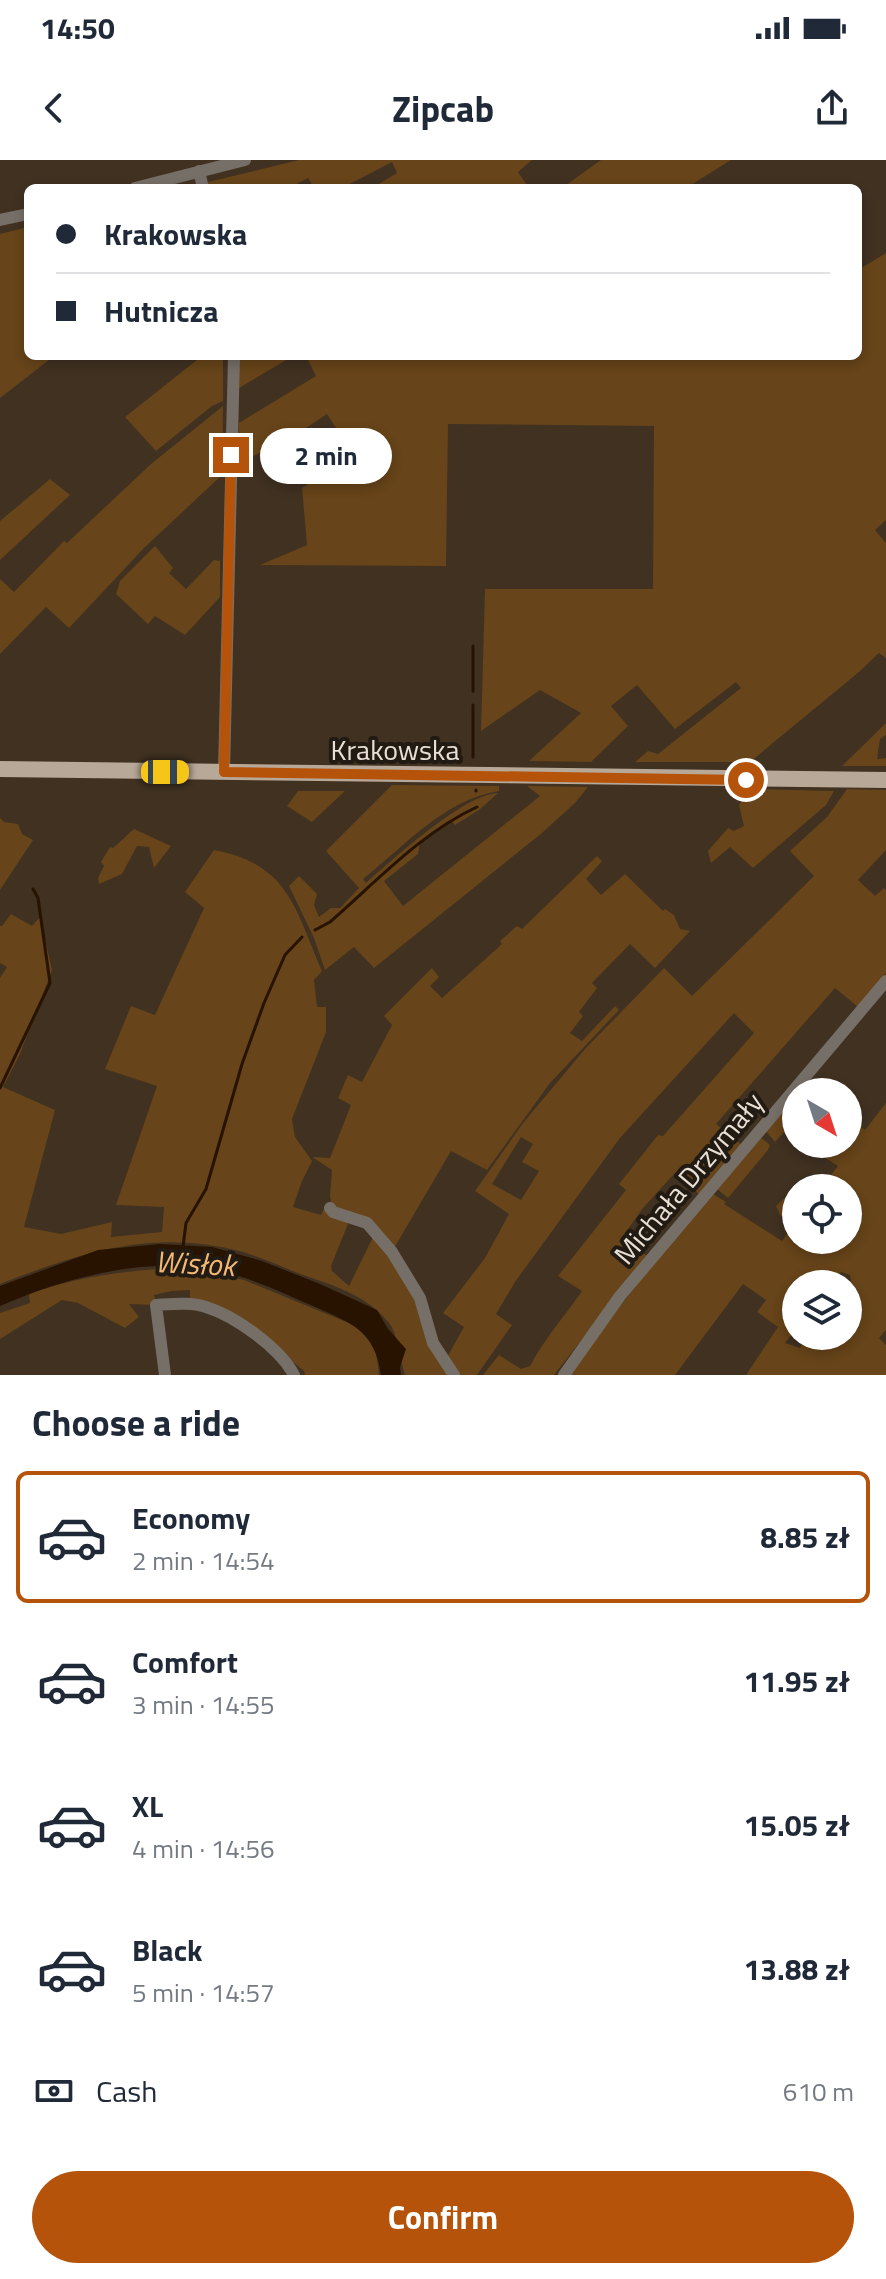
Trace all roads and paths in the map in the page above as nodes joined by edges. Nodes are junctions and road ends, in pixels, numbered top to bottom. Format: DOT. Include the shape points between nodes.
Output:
graph roads {
  1 [pos="245,160"];
  2 [pos="199,171"];
  3 [pos="150,184"];
  4 [pos="202,184"];
  5 [pos="24,215"];
  6 [pos="0,220"];
  7 [pos="234,360"];
  8 [pos="0,769"];
  9 [pos="224,772"];
  10 [pos="886,780"];
  11 [pos="886,981"];
  12 [pos="330,1208"];
  13 [pos="165,1375"];
  14 [pos="294,1375"];
  15 [pos="454,1375"];
  16 [pos="564,1375"];
  1 -- 2 [label="street"];
  2 -- 3 [label="street"];
  2 -- 4 [label="street"];
  5 -- 6 [label="street"];
  7 -- 9 [label="street"];
  8 -- 9 [label="main road, Krakowska"];
  9 -- 10 [label="main road, Krakowska"];
  11 -- 16 [label="street, Michała Drzymały" via="620,1296"];
  12 -- 15 [label="street" via="371,1226 392,1252 420,1298 433,1343"];
  13 -- 14 [label="street" via="156,1305 182,1303 207,1307 249,1328"];
}
